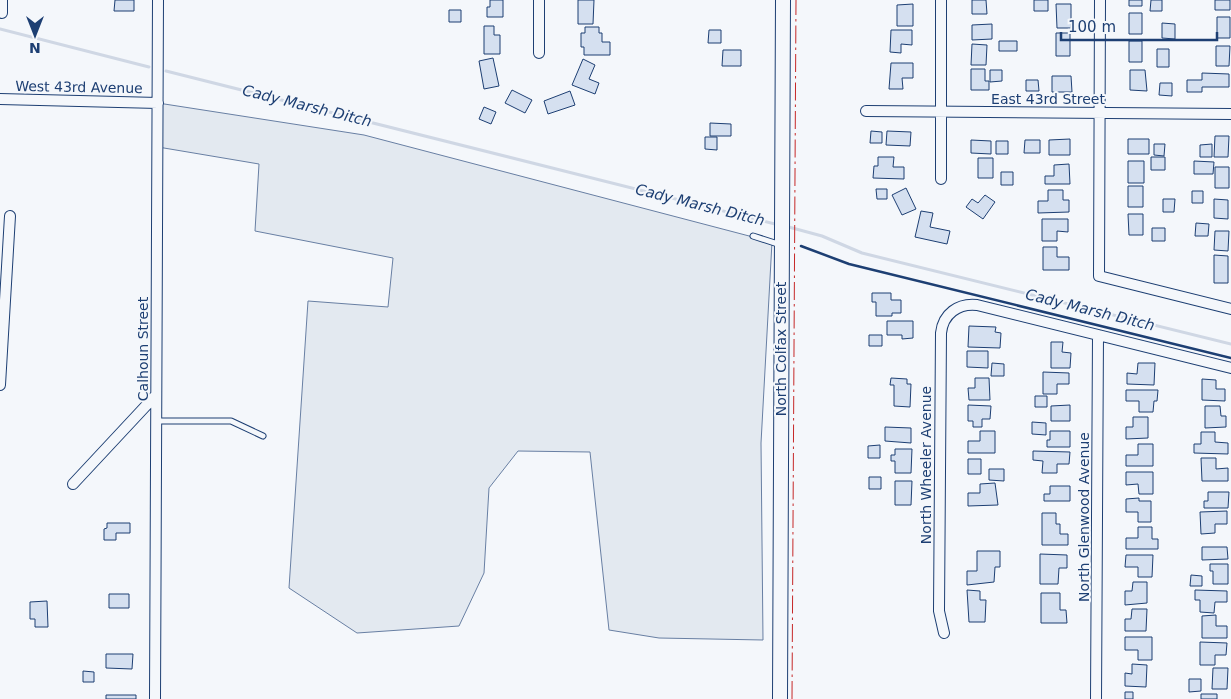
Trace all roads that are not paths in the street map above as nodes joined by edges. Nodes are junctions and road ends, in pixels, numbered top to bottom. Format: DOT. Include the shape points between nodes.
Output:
graph roads {
  1 [pos="2,0"];
  2 [pos="158,0"];
  3 [pos="539,0"];
  4 [pos="783,0"];
  5 [pos="941,0"];
  6 [pos="1100,0"];
  7 [pos="2,13"];
  8 [pos="539,53"];
  9 [pos="0,99"];
  10 [pos="158,103"];
  11 [pos="866,111"];
  12 [pos="941,111"];
  13 [pos="1099,113"];
  14 [pos="1231,114"];
  15 [pos="940,179"];
  16 [pos="10,216"];
  17 [pos="753,236"];
  18 [pos="777,243"];
  19 [pos="1231,309"];
  20 [pos="1098,335"];
  21 [pos="1231,368"];
  22 [pos="0,385"];
  23 [pos="156,395"];
  24 [pos="156,421"];
  25 [pos="263,436"];
  26 [pos="73,484"];
  27 [pos="944,633"];
  28 [pos="155,699"];
  29 [pos="780,699"];
  30 [pos="1096,699"];
  1 -- 7 [label="street"];
  2 -- 10 [label="street, Calhoun Street"];
  3 -- 8 [label="street"];
  4 -- 18 [label="street, North Colfax Street" via="782,209"];
  5 -- 12 [label="street"];
  6 -- 13 [label="street"];
  9 -- 10 [label="street, West 43rd Avenue"];
  10 -- 23 [label="street, Calhoun Street"];
  11 -- 12 [label="street, East 43rd Street"];
  12 -- 13 [label="street, East 43rd Street"];
  12 -- 15 [label="street"];
  13 -- 14 [label="street, East 43rd Street"];
  13 -- 19 [label="street" via="1099,276"];
  16 -- 22 [label="street"];
  17 -- 18 [label="lane"];
  18 -- 29 [label="street, North Colfax Street" via="782,260"];
  20 -- 21 [label="street"];
  20 -- 27 [label="street, North Wheeler Avenue" via="977,305 961,306 946,317 940,333 939,612"];
  20 -- 30 [label="street, North Glenwood Avenue"];
  23 -- 24 [label="street, Calhoun Street"];
  23 -- 26 [label="street"];
  24 -- 25 [label="lane" via="231,421"];
  24 -- 28 [label="street, Calhoun Street"];
}
